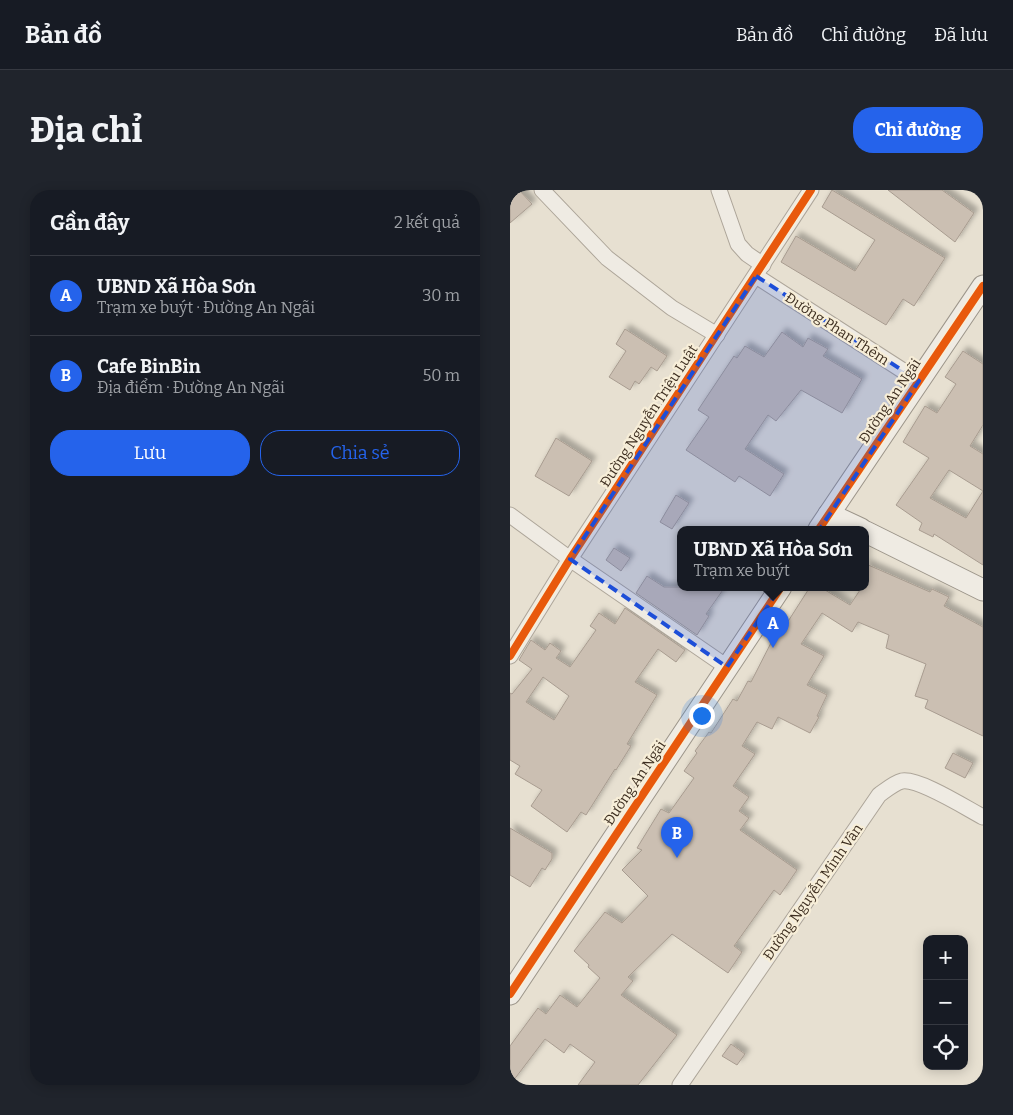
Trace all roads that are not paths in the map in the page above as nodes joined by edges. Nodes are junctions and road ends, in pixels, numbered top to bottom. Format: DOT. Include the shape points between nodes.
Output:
graph roads {
  1 [pos="542,190"];
  2 [pos="719,190"];
  3 [pos="811,190"];
  4 [pos="759,271"];
  5 [pos="983,286"];
  6 [pos="717,335"];
  7 [pos="919,381"];
  8 [pos="510,515"];
  9 [pos="824,522"];
  10 [pos="845,526"];
  11 [pos="869,533"];
  12 [pos="570,559"];
  13 [pos="983,590"];
  14 [pos="778,591"];
  15 [pos="510,656"];
  16 [pos="727,667"];
  17 [pos="983,817"];
  18 [pos="510,994"];
  19 [pos="680,1085"];
  1 -- 6 [label="street" via="607,258 672,308"];
  2 -- 4 [label="street, Đường Phan Thêm" via="738,244"];
  3 -- 4 [label="street, Đường Nguyễn Triệu Luật"];
  4 -- 6 [label="street, Đường Nguyễn Triệu Luật"];
  4 -- 7 [label="street, Đường Phan Thêm"];
  5 -- 7 [label="main road, Đường An Ngãi"];
  6 -- 12 [label="street, Đường Nguyễn Triệu Luật"];
  7 -- 9 [label="main road, Đường An Ngãi"];
  8 -- 12 [label="street"];
  9 -- 10 [label="main road"];
  11 -- 13 [label="main road"];
  12 -- 15 [label="street, Đường Nguyễn Triệu Luật"];
  12 -- 16 [label="street"];
  14 -- 16 [label="main road, Đường An Ngãi"];
  16 -- 18 [label="main road, Đường An Ngãi"];
  17 -- 19 [label="street, Đường Nguyễn Minh Vân" via="910,781 894,784 879,795"];
}
